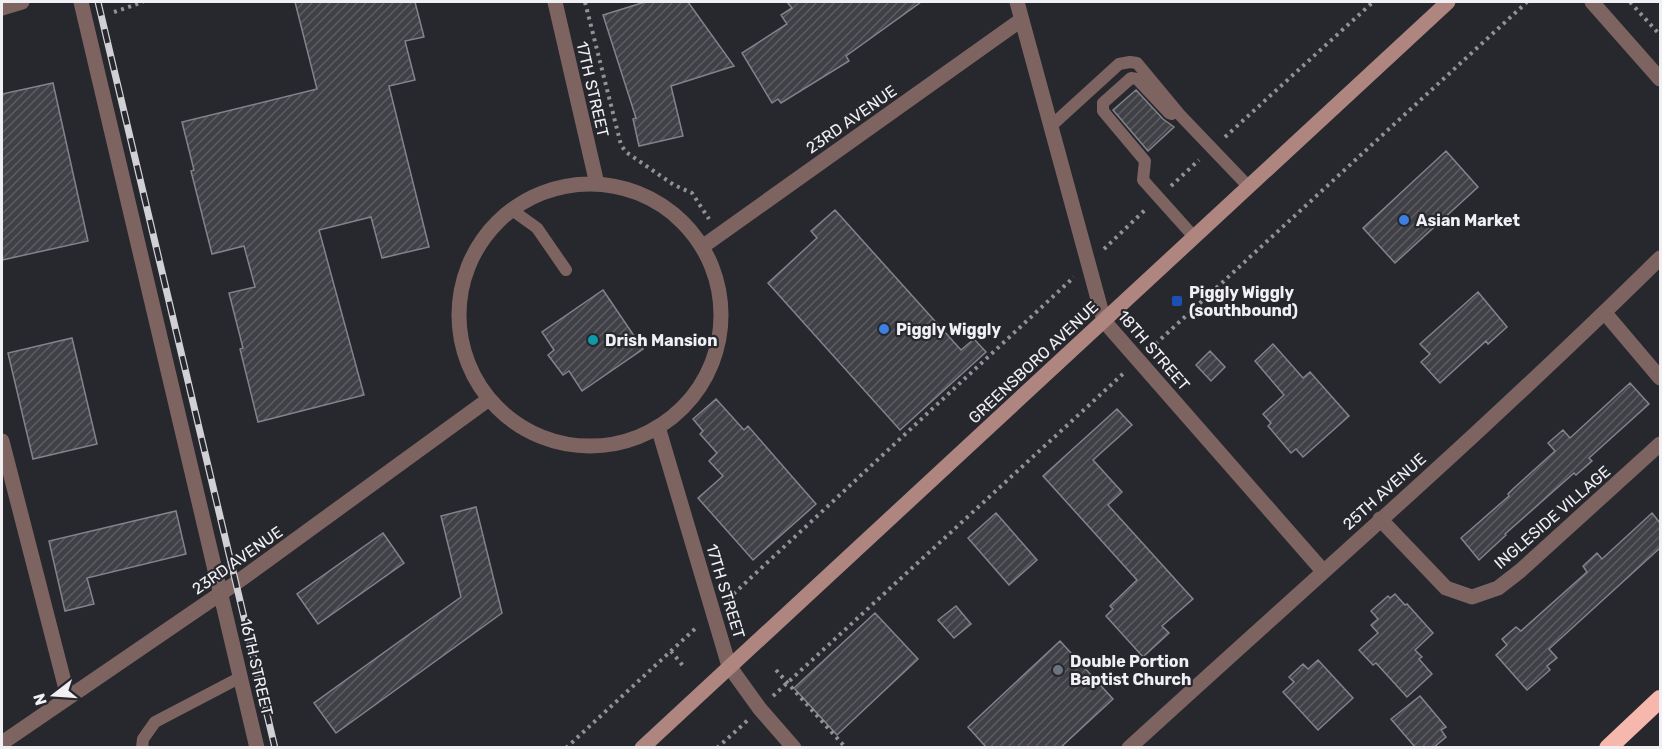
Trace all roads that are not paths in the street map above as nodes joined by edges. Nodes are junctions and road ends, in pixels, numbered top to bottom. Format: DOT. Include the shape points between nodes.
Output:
graph roads {
  1 [pos="21,2"];
  2 [pos="81,2"];
  3 [pos="555,2"];
  4 [pos="1017,2"];
  5 [pos="1592,2"];
  6 [pos="1445,3"];
  7 [pos="2,8"];
  8 [pos="1022,20"];
  9 [pos="1660,79"];
  10 [pos="1181,116"];
  11 [pos="1051,126"];
  12 [pos="597,184"];
  13 [pos="1248,186"];
  14 [pos="512,210"];
  15 [pos="1195,238"];
  16 [pos="702,247"];
  17 [pos="1660,258"];
  18 [pos="566,270"];
  19 [pos="1605,313"];
  20 [pos="1104,321"];
  21 [pos="1660,378"];
  22 [pos="489,399"];
  23 [pos="658,427"];
  24 [pos="2,441"];
  25 [pos="1660,444"];
  26 [pos="1380,519"];
  27 [pos="1323,571"];
  28 [pos="221,594"];
  29 [pos="729,666"];
  30 [pos="241,677"];
  31 [pos="68,696"];
  32 [pos="1660,699"];
  33 [pos="2,743"];
  34 [pos="142,747"];
  35 [pos="257,747"];
  36 [pos="642,747"];
  37 [pos="794,747"];
  38 [pos="1129,747"];
  39 [pos="1608,747"];
  1 -- 7 [label="street"];
  2 -- 28 [label="street, 16TH STREET"];
  3 -- 12 [label="street, 17TH STREET"];
  4 -- 8 [label="street, 18TH STREET"];
  5 -- 9 [label="street"];
  6 -- 13 [label="main road, GREENSBORO AVENUE"];
  8 -- 11 [label="street, 18TH STREET"];
  8 -- 16 [label="street, 23RD AVENUE"];
  10 -- 11 [label="lane" via="1137,63 1130,62 1119,64"];
  10 -- 13 [label="lane"];
  10 -- 15 [label="lane" via="1169,113 1137,79 1131,78 1103,103 1103,111 1144,161 1143,180"];
  11 -- 20 [label="street, 18TH STREET"];
  12 -- 14 [label="street" via="572,184 546,191"];
  12 -- 16 [label="street" via="621,187 652,199 675,215"];
  13 -- 15 [label="main road, GREENSBORO AVENUE"];
  14 -- 18 [label="lane" via="537,228"];
  14 -- 22 [label="street" via="481,241 468,265 461,291 459,319 463,345 472,371"];
  15 -- 20 [label="main road, GREENSBORO AVENUE"];
  16 -- 23 [label="street" via="717,284 718,340 697,390"];
  17 -- 19 [label="street, 25TH AVENUE"];
  19 -- 21 [label="street"];
  19 -- 26 [label="street, 25TH AVENUE"];
  20 -- 27 [label="street, 18TH STREET"];
  20 -- 29 [label="main road, GREENSBORO AVENUE"];
  22 -- 23 [label="street" via="530,431 573,444 612,444"];
  22 -- 28 [label="street, 23RD AVENUE"];
  23 -- 29 [label="street, 17TH STREET"];
  24 -- 31 [label="street"];
  25 -- 26 [label="street, INGLESIDE VILLAGE" via="1520,571 1498,588 1472,597 1446,588"];
  26 -- 27 [label="street, 25TH AVENUE"];
  27 -- 38 [label="street, 25TH AVENUE"];
  28 -- 30 [label="street, 16TH STREET"];
  28 -- 31 [label="street, 23RD AVENUE"];
  29 -- 36 [label="main road, GREENSBORO AVENUE"];
  29 -- 37 [label="street, 17TH STREET"];
  30 -- 34 [label="lane" via="155,722"];
  30 -- 35 [label="street, 16TH STREET"];
  31 -- 33 [label="street, 23RD AVENUE"];
  32 -- 39 [label="highway"];
}
